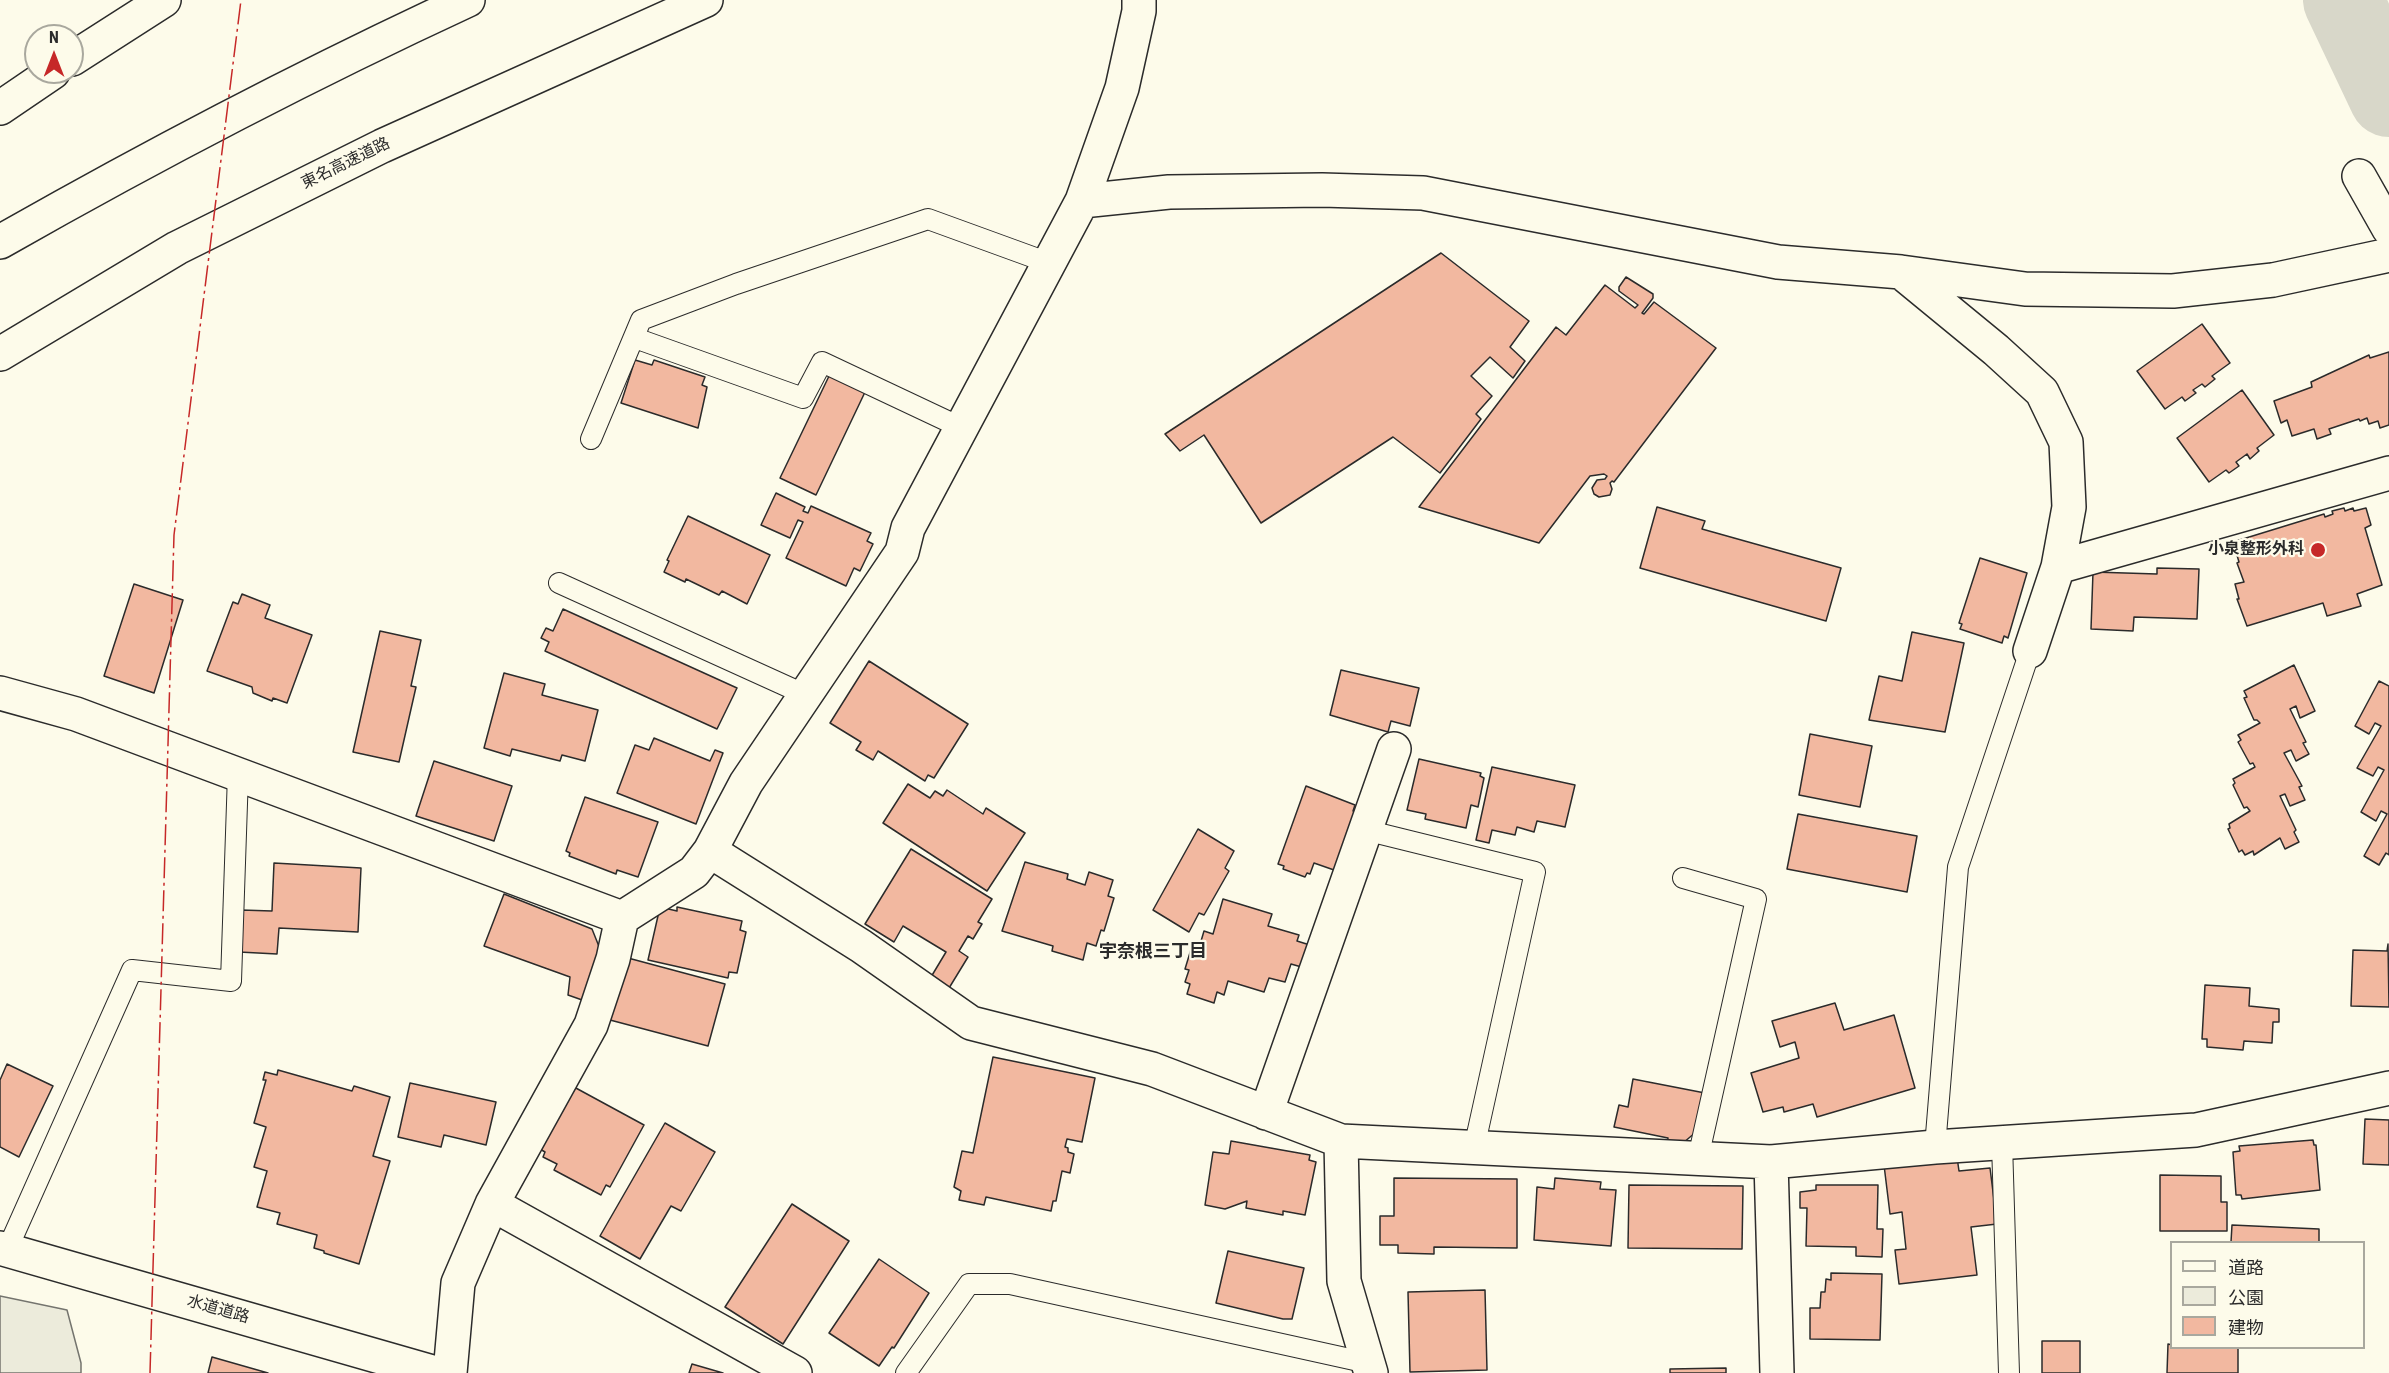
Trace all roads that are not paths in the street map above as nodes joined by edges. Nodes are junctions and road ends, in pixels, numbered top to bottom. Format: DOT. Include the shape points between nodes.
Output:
graph roads {
  1 [pos="164,0"];
  2 [pos="468,0"];
  3 [pos="706,0"];
  4 [pos="1139,0"];
  5 [pos="84,51"];
  6 [pos="35,84"];
  7 [pos="0,108"];
  8 [pos="2359,176"];
  9 [pos="1082,201"];
  10 [pos="2389,229"];
  11 [pos="0,242"];
  12 [pos="2389,255"];
  13 [pos="1049,263"];
  14 [pos="1901,272"];
  15 [pos="635,338"];
  16 [pos="0,354"];
  17 [pos="962,428"];
  18 [pos="591,439"];
  19 [pos="2389,473"];
  20 [pos="2058,567"];
  21 [pos="560,583"];
  22 [pos="2030,651"];
  23 [pos="0,693"];
  24 [pos="806,695"];
  25 [pos="1394,749"];
  26 [pos="238,774"];
  27 [pos="1365,830"];
  28 [pos="710,851"];
  29 [pos="1683,878"];
  30 [pos="622,918"];
  31 [pos="2389,1088"];
  32 [pos="1266,1113"];
  33 [pos="1341,1141"];
  34 [pos="2002,1143"];
  35 [pos="1935,1147"];
  36 [pos="1474,1148"];
  37 [pos="1698,1158"];
  38 [pos="1771,1162"];
  39 [pos="492,1204"];
  40 [pos="4,1249"];
  41 [pos="1370,1368"];
  42 [pos="436,1373"];
  43 [pos="450,1373"];
  44 [pos="795,1373"];
  45 [pos="906,1373"];
  46 [pos="1777,1373"];
  47 [pos="2009,1373"];
  1 -- 5 [label="main road"];
  2 -- 11 [label="main road" via="349,55 143,161"];
  3 -- 16 [label="main road, 東名高速道路" via="371,151 177,248"];
  4 -- 9 [label="main road" via="1122,88"];
  6 -- 7 [label="main road"];
  8 -- 10 [label="main road"];
  9 -- 13 [label="main road"];
  9 -- 14 [label="main road" via="1169,192 1322,189 1423,193 1778,262"];
  12 -- 14 [label="main road" via="2273,280 2173,291 2025,289"];
  13 -- 15 [label="lane" via="928,219 641,320"];
  13 -- 17 [label="main road"];
  14 -- 20 [label="main road" via="2042,392 2066,442 2069,507"];
  15 -- 17 [label="lane" via="803,399 822,362"];
  15 -- 18 [label="lane"];
  17 -- 24 [label="main road" via="909,528 902,552"];
  19 -- 20 [label="main road"];
  20 -- 22 [label="main road"];
  21 -- 24 [label="lane"];
  22 -- 35 [label="lane" via="1958,867"];
  23 -- 26 [label="main road" via="76,714"];
  24 -- 28 [label="main road" via="746,783"];
  25 -- 27 [label="main road"];
  26 -- 30 [label="main road"];
  26 -- 40 [label="lane" via="231,981 132,970"];
  27 -- 32 [label="main road"];
  27 -- 36 [label="lane" via="1535,872"];
  28 -- 30 [label="main road" via="694,872"];
  28 -- 32 [label="main road" via="861,945 971,1023 1152,1069"];
  29 -- 37 [label="lane" via="1756,899"];
  30 -- 39 [label="main road" via="591,1025"];
  31 -- 34 [label="main road" via="2196,1130"];
  32 -- 33 [label="main road"];
  33 -- 36 [label="main road"];
  33 -- 41 [label="main road" via="1344,1281"];
  34 -- 35 [label="main road"];
  34 -- 47 [label="lane"];
  35 -- 38 [label="main road"];
  36 -- 37 [label="main road"];
  37 -- 38 [label="main road"];
  38 -- 46 [label="main road"];
  39 -- 43 [label="main road" via="458,1283"];
  39 -- 44 [label="main road"];
  40 -- 42 [label="main road, 水道道路"];
  41 -- 45 [label="lane" via="1010,1284 969,1284"];
}
